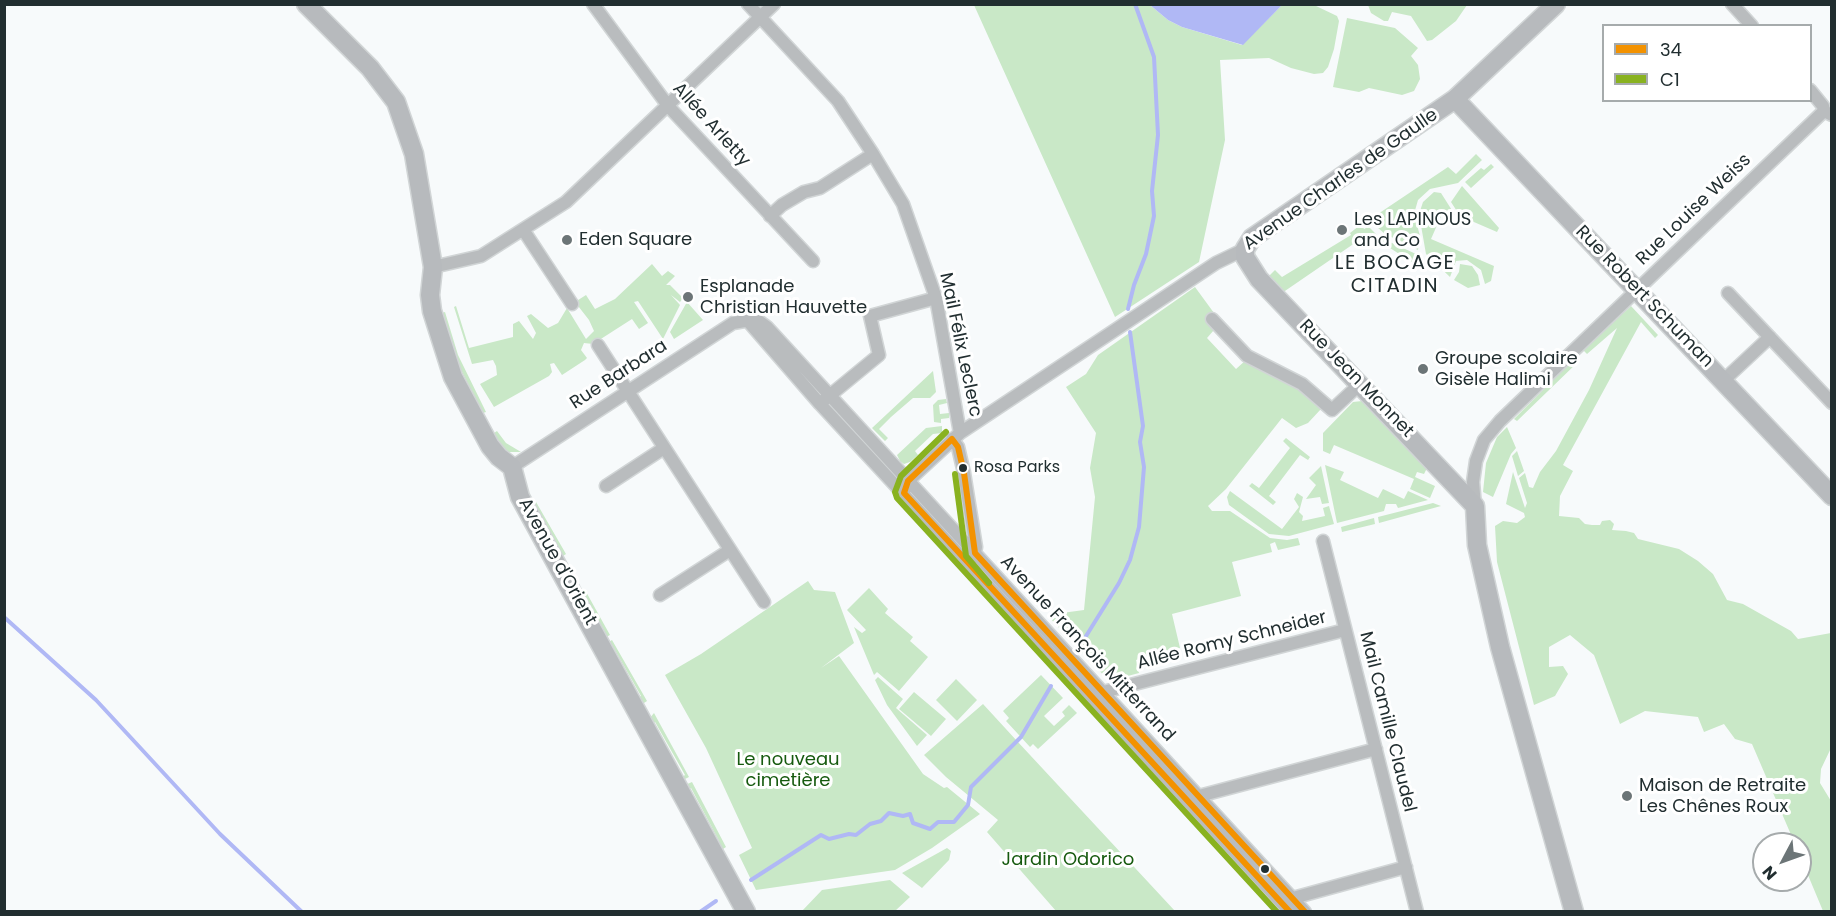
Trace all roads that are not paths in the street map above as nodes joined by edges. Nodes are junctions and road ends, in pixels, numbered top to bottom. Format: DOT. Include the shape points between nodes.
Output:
graph roads {
  1 [pos="306,4"];
  2 [pos="593,4"];
  3 [pos="748,4"];
  4 [pos="774,4"];
  5 [pos="1556,4"];
  6 [pos="1732,4"];
  7 [pos="760,17"];
  8 [pos="1750,24"];
  9 [pos="1812,92"];
  10 [pos="1455,99"];
  11 [pos="669,107"];
  12 [pos="1828,113"];
  13 [pos="873,154"];
  14 [pos="770,216"];
  15 [pos="524,231"];
  16 [pos="1245,249"];
  17 [pos="813,261"];
  18 [pos="433,267"];
  19 [pos="1636,290"];
  20 [pos="1728,293"];
  21 [pos="936,298"];
  22 [pos="572,304"];
  23 [pos="1212,319"];
  24 [pos="748,321"];
  25 [pos="1770,337"];
  26 [pos="598,345"];
  27 [pos="1724,380"];
  28 [pos="1360,384"];
  29 [pos="627,390"];
  30 [pos="825,399"];
  31 [pos="1832,403"];
  32 [pos="956,436"];
  33 [pos="664,448"];
  34 [pos="512,466"];
  35 [pos="606,486"];
  36 [pos="906,487"];
  37 [pos="1830,491"];
  38 [pos="1475,506"];
  39 [pos="1323,541"];
  40 [pos="730,550"];
  41 [pos="975,553"];
  42 [pos="971,567"];
  43 [pos="660,595"];
  44 [pos="764,602"];
  45 [pos="1345,630"];
  46 [pos="1100,698"];
  47 [pos="1376,749"];
  48 [pos="1194,800"];
  49 [pos="1406,867"];
  50 [pos="1289,905"];
  51 [pos="746,912"];
  52 [pos="1305,912"];
  53 [pos="1417,912"];
  54 [pos="1574,912"];
  1 -- 18 [label="street" via="370,68 396,102 414,154"];
  2 -- 11 [label="street, Allée Arletty"];
  3 -- 7 [label="street, Mail Félix Leclerc"];
  4 -- 7 [label="street"];
  5 -- 10 [label="street, Avenue Charles de Gaulle"];
  6 -- 8 [label="street"];
  7 -- 11 [label="street"];
  7 -- 13 [label="street, Mail Félix Leclerc" via="838,101"];
  9 -- 12 [label="street"];
  10 -- 16 [label="street, Avenue Charles de Gaulle" via="1259,232"];
  10 -- 19 [label="street, Rue Robert Schuman"];
  11 -- 14 [label="street, Allée Arletty"];
  11 -- 15 [label="street" via="566,202"];
  12 -- 19 [label="street, Rue Louise Weiss"];
  13 -- 14 [label="street" via="820,188 782,205"];
  13 -- 21 [label="street, Mail Félix Leclerc" via="903,204"];
  14 -- 17 [label="street, Allée Arletty"];
  15 -- 18 [label="street" via="481,256"];
  15 -- 22 [label="street"];
  16 -- 28 [label="street, Rue Jean Monnet" via="1252,272"];
  16 -- 32 [label="street, Avenue Charles de Gaulle" via="1216,263"];
  18 -- 34 [label="street" via="432,310 453,377 490,446"];
  19 -- 27 [label="street, Rue Robert Schuman"];
  19 -- 38 [label="street, Rue Louise Weiss" via="1484,440 1473,482"];
  20 -- 25 [label="street"];
  21 -- 30 [label="street" via="870,316 879,355"];
  21 -- 32 [label="street, Mail Félix Leclerc"];
  23 -- 28 [label="street" via="1247,356 1302,384 1332,410"];
  24 -- 29 [label="street, Rue Barbara" via="733,323"];
  24 -- 30 [label="street, Avenue François Mitterrand"];
  25 -- 27 [label="street"];
  25 -- 31 [label="street"];
  26 -- 29 [label="street"];
  27 -- 37 [label="street, Rue Robert Schuman"];
  28 -- 38 [label="street, Rue Jean Monnet"];
  29 -- 33 [label="street"];
  29 -- 34 [label="street, Rue Barbara"];
  30 -- 36 [label="street, Avenue François Mitterrand"];
  32 -- 36 [label="street, Mail Félix Leclerc"];
  32 -- 41 [label="street"];
  33 -- 35 [label="street"];
  33 -- 40 [label="street"];
  34 -- 51 [label="street, Avenue d'Orient" via="520,497"];
  36 -- 41 [label="street, Avenue François Mitterrand"];
  36 -- 42 [label="street, Avenue François Mitterrand"];
  38 -- 54 [label="street" via="1477,545 1500,647"];
  39 -- 45 [label="street, Mail Camille Claudel"];
  40 -- 43 [label="street"];
  40 -- 44 [label="street"];
  41 -- 42 [label="street"];
  41 -- 46 [label="street, Avenue François Mitterrand"];
  42 -- 46 [label="street, Avenue François Mitterrand"];
  45 -- 46 [label="street, Allée Romy Schneider" via="1119,688"];
  45 -- 47 [label="street, Mail Camille Claudel"];
  46 -- 48 [label="street, Avenue François Mitterrand"];
  47 -- 48 [label="street"];
  47 -- 49 [label="street, Mail Camille Claudel"];
  48 -- 50 [label="street, Avenue François Mitterrand"];
  49 -- 50 [label="street"];
  49 -- 53 [label="street, Mail Camille Claudel"];
  50 -- 52 [label="street, Avenue François Mitterrand"];
}
